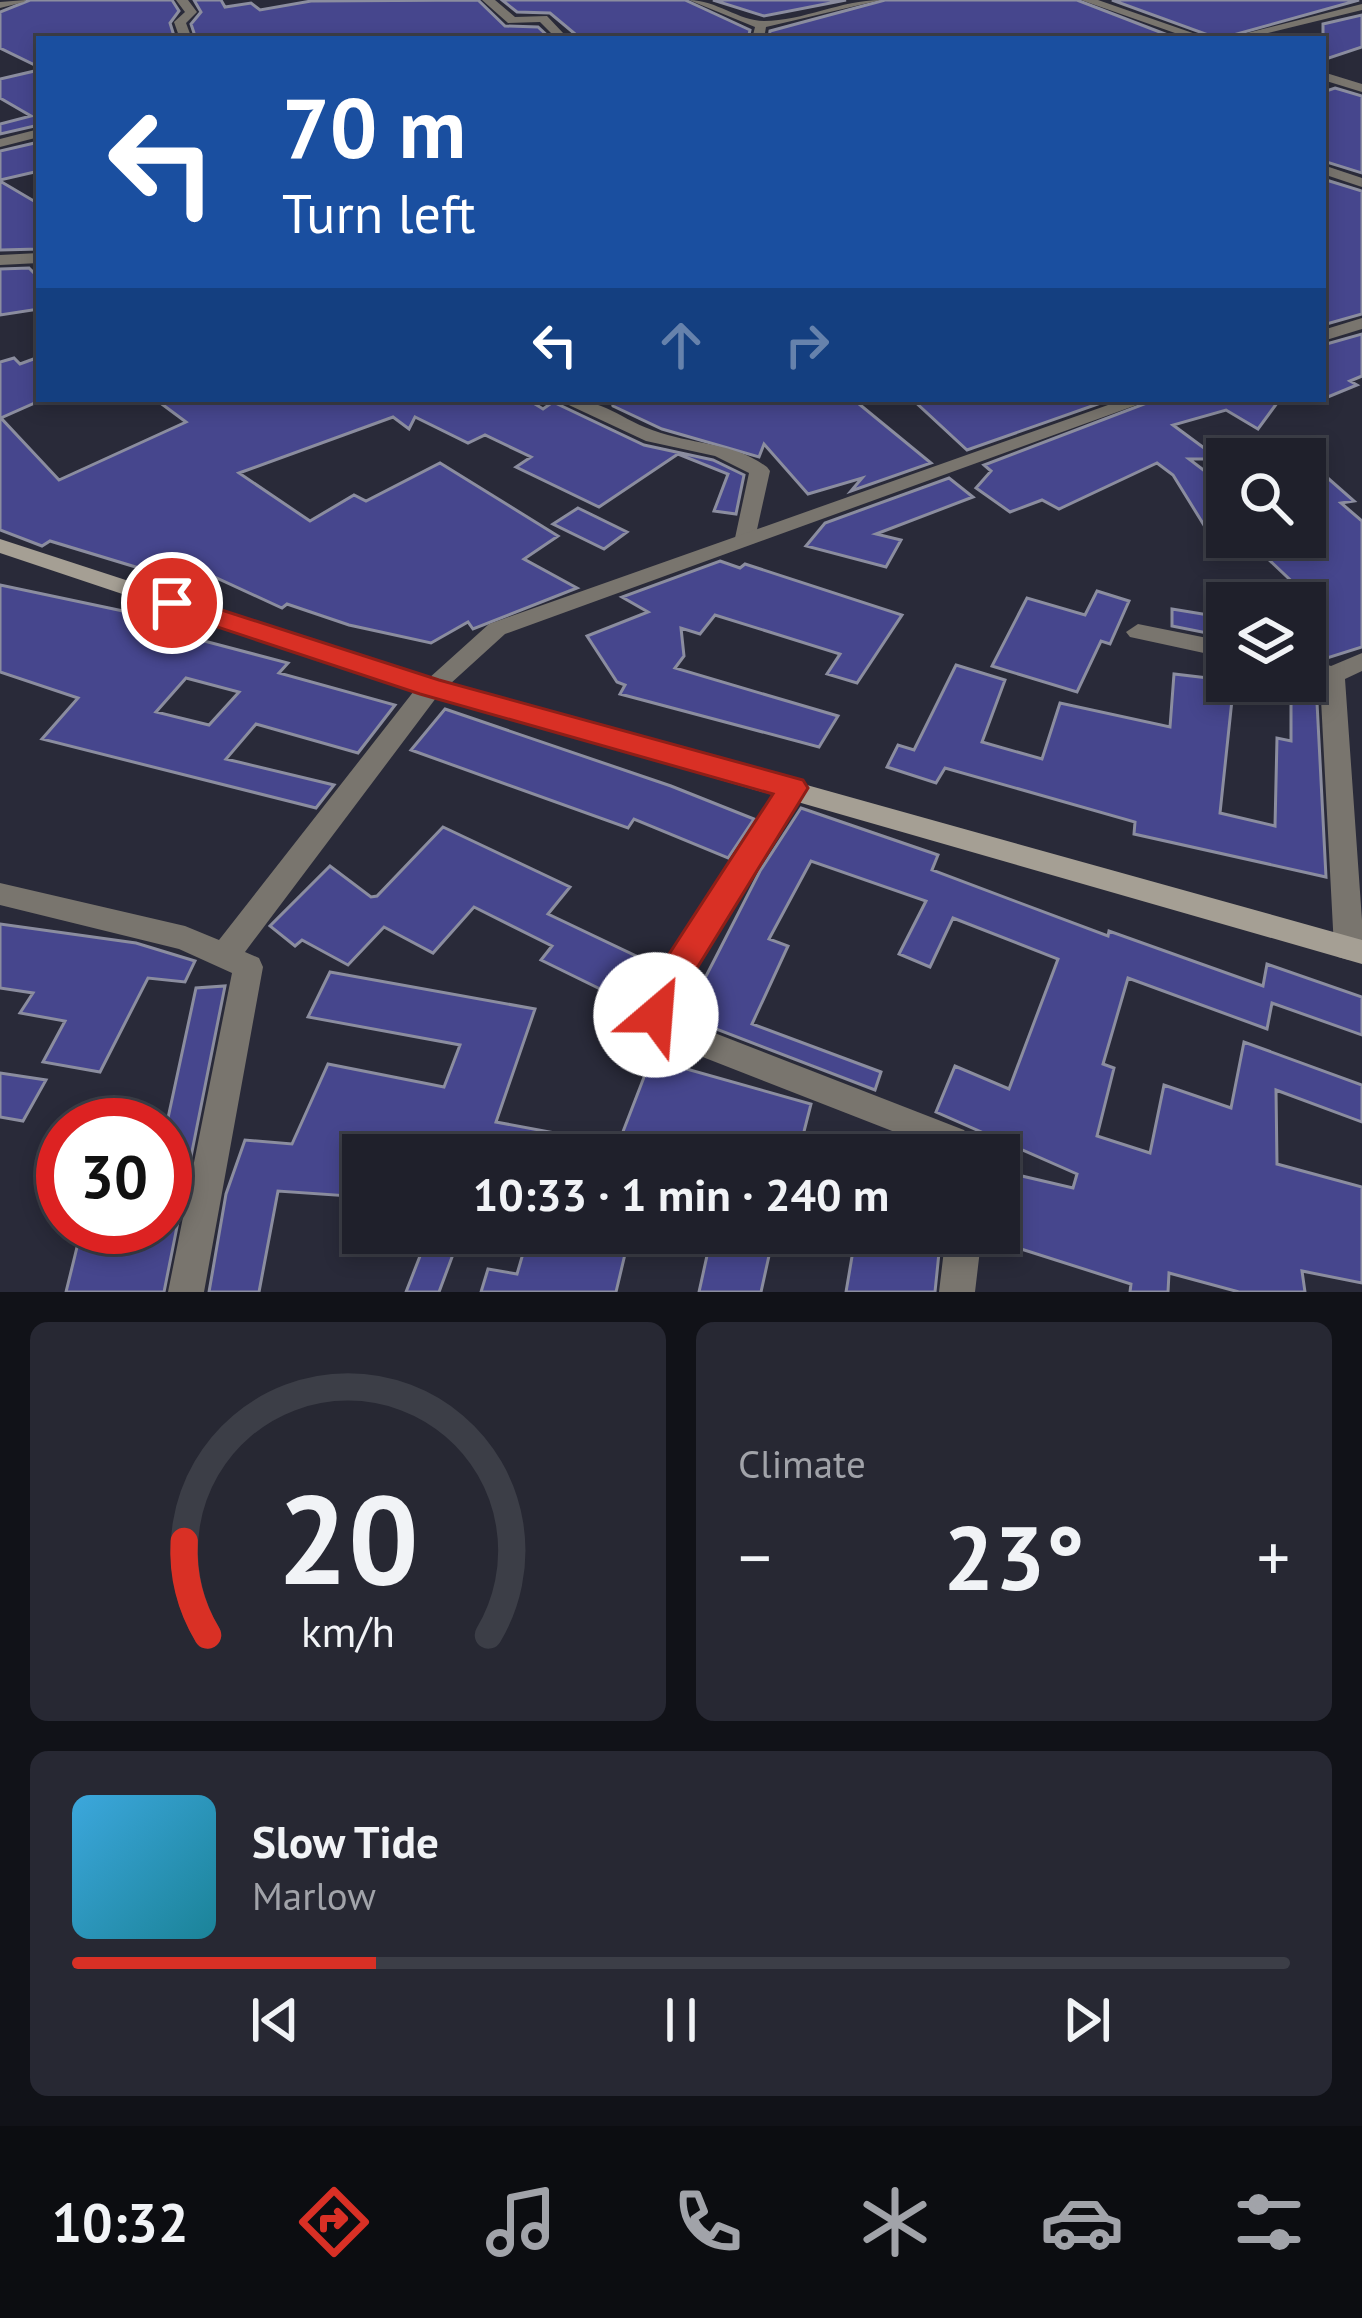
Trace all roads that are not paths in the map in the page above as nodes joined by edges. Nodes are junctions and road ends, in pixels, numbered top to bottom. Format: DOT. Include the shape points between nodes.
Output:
graph roads {
  1 [pos="20,0"];
  2 [pos="182,0"];
  3 [pos="488,0"];
  4 [pos="695,0"];
  5 [pos="875,0"];
  6 [pos="1087,0"];
  7 [pos="0,5"];
  8 [pos="1362,7"];
  9 [pos="1334,14"];
  10 [pos="1362,23"];
  11 [pos="760,32"];
  12 [pos="185,36"];
  13 [pos="560,36"];
  14 [pos="1195,36"];
  15 [pos="1242,36"];
  16 [pos="1326,77"];
  17 [pos="1362,88"];
  18 [pos="36,135"];
  19 [pos="0,143"];
  20 [pos="1326,170"];
  21 [pos="1362,183"];
  22 [pos="36,258"];
  23 [pos="0,260"];
  24 [pos="1362,322"];
  25 [pos="1326,335"];
  26 [pos="588,402"];
  27 [pos="1134,402"];
  28 [pos="746,538"];
  29 [pos="0,546"];
  30 [pos="1138,632"];
  31 [pos="1206,646"];
  32 [pos="1362,662"];
  33 [pos="1326,669"];
  34 [pos="430,688"];
  35 [pos="1322,702"];
  36 [pos="793,788"];
  37 [pos="0,894"];
  38 [pos="1356,950"];
  39 [pos="227,953"];
  40 [pos="937,1134"];
  41 [pos="962,1254"];
  42 [pos="186,1292"];
  43 [pos="957,1292"];
  1 -- 7 [label="street"];
  2 -- 12 [label="street" via="191,12 180,22"];
  3 -- 13 [label="street" via="512,21 544,18"];
  4 -- 11 [label="street"];
  5 -- 11 [label="street"];
  6 -- 14 [label="street"];
  8 -- 9 [label="street"];
  9 -- 10 [label="street"];
  9 -- 15 [label="street"];
  16 -- 17 [label="street"];
  18 -- 19 [label="street"];
  20 -- 21 [label="street"];
  22 -- 23 [label="street"];
  24 -- 25 [label="street"];
  26 -- 28 [label="street" via="654,437 706,443 748,460 760,471"];
  27 -- 28 [label="street"];
  28 -- 34 [label="street" via="496,629"];
  29 -- 34 [label="main road"];
  30 -- 31 [label="street"];
  32 -- 33 [label="street"];
  34 -- 36 [label="main road"];
  34 -- 39 [label="street"];
  35 -- 38 [label="street"];
  36 -- 38 [label="main road"];
  36 -- 40 [label="street" via="661,995 656,1015 665,1028"];
  37 -- 39 [label="street"];
  39 -- 42 [label="street" via="248,967"];
  41 -- 43 [label="street"];
}
